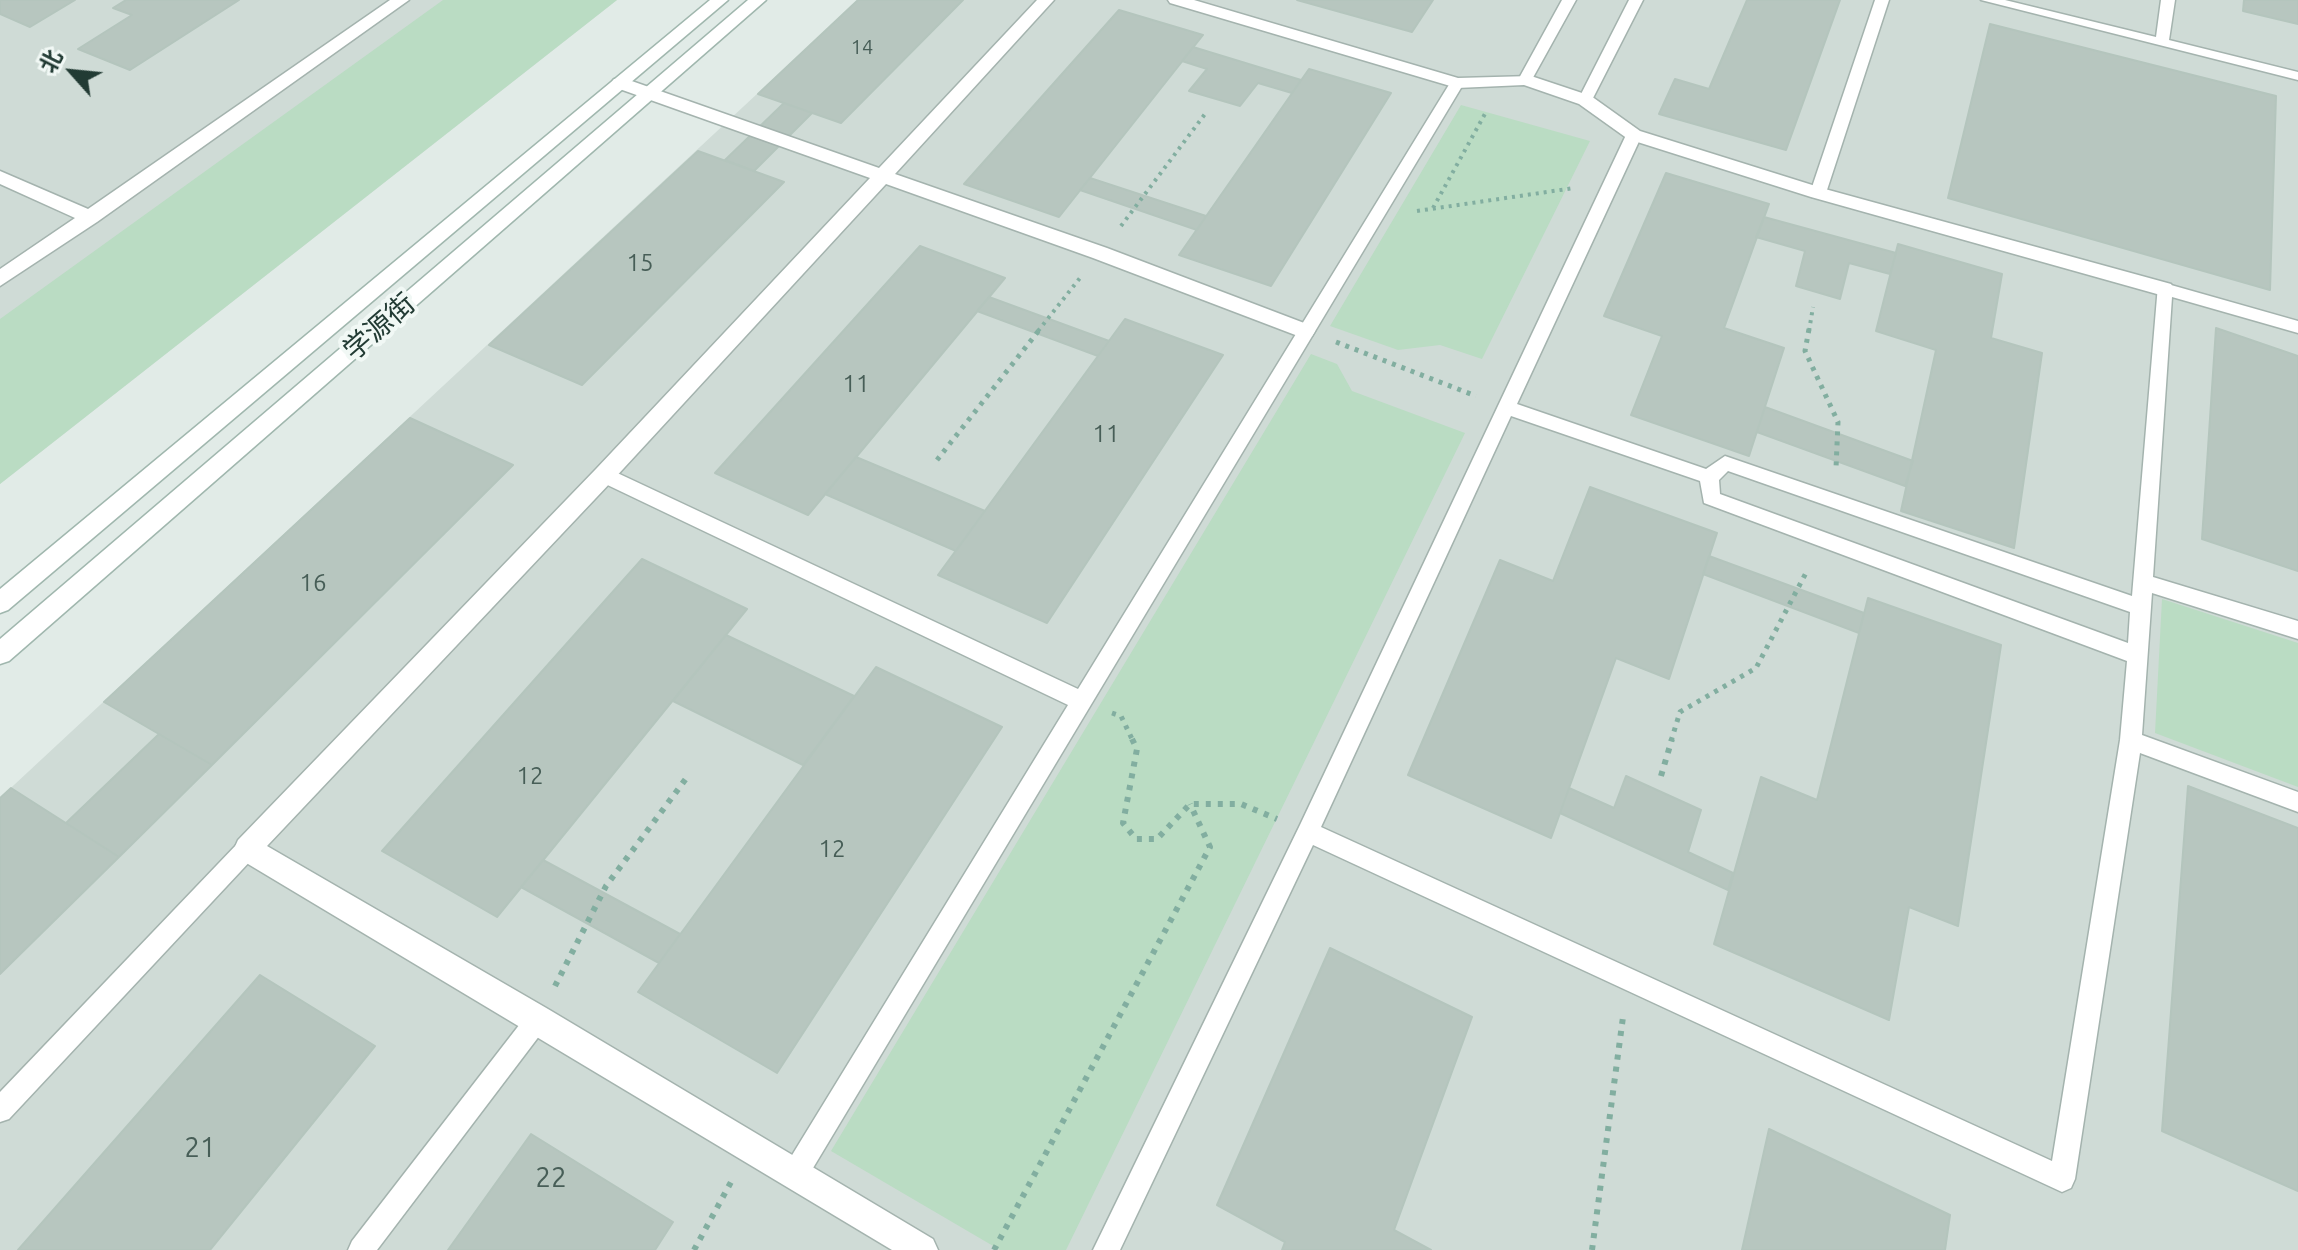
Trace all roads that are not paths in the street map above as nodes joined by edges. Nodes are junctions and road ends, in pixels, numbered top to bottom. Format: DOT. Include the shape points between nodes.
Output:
graph roads {
  1 [pos="401,0"];
  2 [pos="720,0"];
  3 [pos="758,0"];
  4 [pos="1046,0"];
  5 [pos="1176,0"];
  6 [pos="1569,0"];
  7 [pos="1636,0"];
  8 [pos="1882,0"];
  9 [pos="1988,0"];
  10 [pos="2168,0"];
  11 [pos="2162,43"];
  12 [pos="2298,76"];
  13 [pos="1525,80"];
  14 [pos="620,83"];
  15 [pos="1457,83"];
  16 [pos="649,94"];
  17 [pos="1585,100"];
  18 [pos="1634,135"];
  19 [pos="0,177"];
  20 [pos="882,178"];
  21 [pos="1818,193"];
  22 [pos="90,217"];
  23 [pos="0,279"];
  24 [pos="2164,289"];
  25 [pos="2298,327"];
  26 [pos="1305,331"];
  27 [pos="1505,407"];
  28 [pos="604,475"];
  29 [pos="1709,477"];
  30 [pos="2144,583"];
  31 [pos="0,603"];
  32 [pos="2143,608"];
  33 [pos="2298,630"];
  34 [pos="0,654"];
  35 [pos="2138,656"];
  36 [pos="1082,701"];
  37 [pos="2131,740"];
  38 [pos="2298,802"];
  39 [pos="1308,832"];
  40 [pos="247,849"];
  41 [pos="538,1019"];
  42 [pos="0,1110"];
  43 [pos="795,1174"];
  44 [pos="361,1250"];
  45 [pos="922,1250"];
  46 [pos="1106,1250"];
  1 -- 22 [label="street"];
  2 -- 14 [label="street, 学源街"];
  3 -- 16 [label="street, 学源街"];
  4 -- 20 [label="street"];
  5 -- 15 [label="street"];
  6 -- 13 [label="lane"];
  7 -- 17 [label="lane"];
  8 -- 21 [label="lane"];
  9 -- 11 [label="lane"];
  10 -- 11 [label="lane"];
  11 -- 12 [label="lane"];
  13 -- 15 [label="street"];
  13 -- 17 [label="street"];
  14 -- 16 [label="street"];
  14 -- 31 [label="street, 学源街"];
  15 -- 26 [label="lane"];
  16 -- 20 [label="street"];
  16 -- 34 [label="street, 学源街"];
  17 -- 18 [label="street"];
  18 -- 21 [label="street"];
  18 -- 27 [label="lane"];
  19 -- 22 [label="street"];
  20 -- 26 [label="street"];
  20 -- 28 [label="street"];
  21 -- 24 [label="street"];
  22 -- 23 [label="street"];
  24 -- 25 [label="lane"];
  24 -- 30 [label="lane"];
  26 -- 36 [label="lane"];
  27 -- 29 [label="lane"];
  27 -- 39 [label="lane"];
  28 -- 36 [label="lane"];
  28 -- 40 [label="street"];
  29 -- 32 [label="lane" via="1725,463"];
  29 -- 35 [label="lane" via="1711,498"];
  30 -- 32 [label="lane"];
  30 -- 33 [label="lane"];
  32 -- 35 [label="lane"];
  35 -- 37 [label="lane"];
  36 -- 43 [label="lane"];
  37 -- 38 [label="lane"];
  37 -- 39 [label="lane" via="2062,1179"];
  39 -- 46 [label="lane"];
  40 -- 41 [label="street"];
  40 -- 42 [label="lane"];
  41 -- 43 [label="street"];
  41 -- 44 [label="lane"];
  43 -- 45 [label="street"];
}
